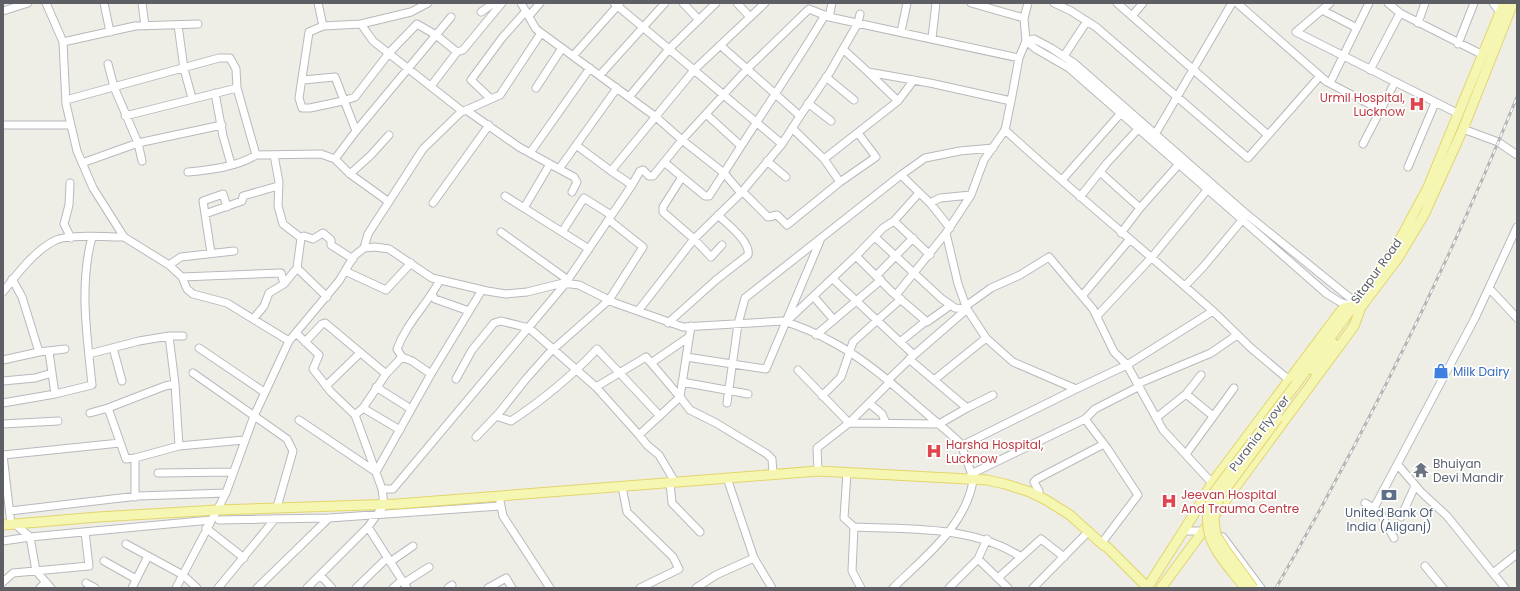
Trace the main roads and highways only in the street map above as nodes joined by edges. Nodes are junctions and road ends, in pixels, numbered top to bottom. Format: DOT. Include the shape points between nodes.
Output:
graph roads {
  1 [pos="1513,3"];
  2 [pos="1502,7"];
  3 [pos="1357,306"];
  4 [pos="1295,384"];
  5 [pos="818,471"];
  6 [pos="972,477"];
  7 [pos="10,525"];
  8 [pos="1106,543"];
  9 [pos="1147,588"];
  10 [pos="1160,588"];
  11 [pos="1244,588"];
  12 [pos="1253,588"];
  1 -- 3 [label="main road, Sitapur Road" via="1463,129 1424,215 1398,258"];
  2 -- 3 [label="main road, Sitapur Road" via="1416,212"];
  3 -- 4 [label="main road, Purania Flyover"];
  3 -- 4 [label="main road, Sitapur Road" via="1344,308 1340,312"];
  3 -- 10 [label="main road, Sitapur Road" via="1354,326"];
  4 -- 9 [label="main road, Sitapur Road" via="1212,483"];
  4 -- 11 [label="main road, Purania Flyover, bridge" via="1215,491 1208,508 1207,528 1214,546"];
  4 -- 12 [label="main road, Purania Flyover, bridge" via="1219,498 1216,508 1216,535"];
  5 -- 6 [label="main road"];
  5 -- 6 [label="main road" via="825,467"];
  5 -- 7 [label="main road" via="384,504 217,510"];
  6 -- 8 [label="main road" via="999,478 1040,491 1070,510"];
  6 -- 8 [label="main road" via="1030,492 1070,515 1102,545"];
  8 -- 9 [label="main road"];
}
